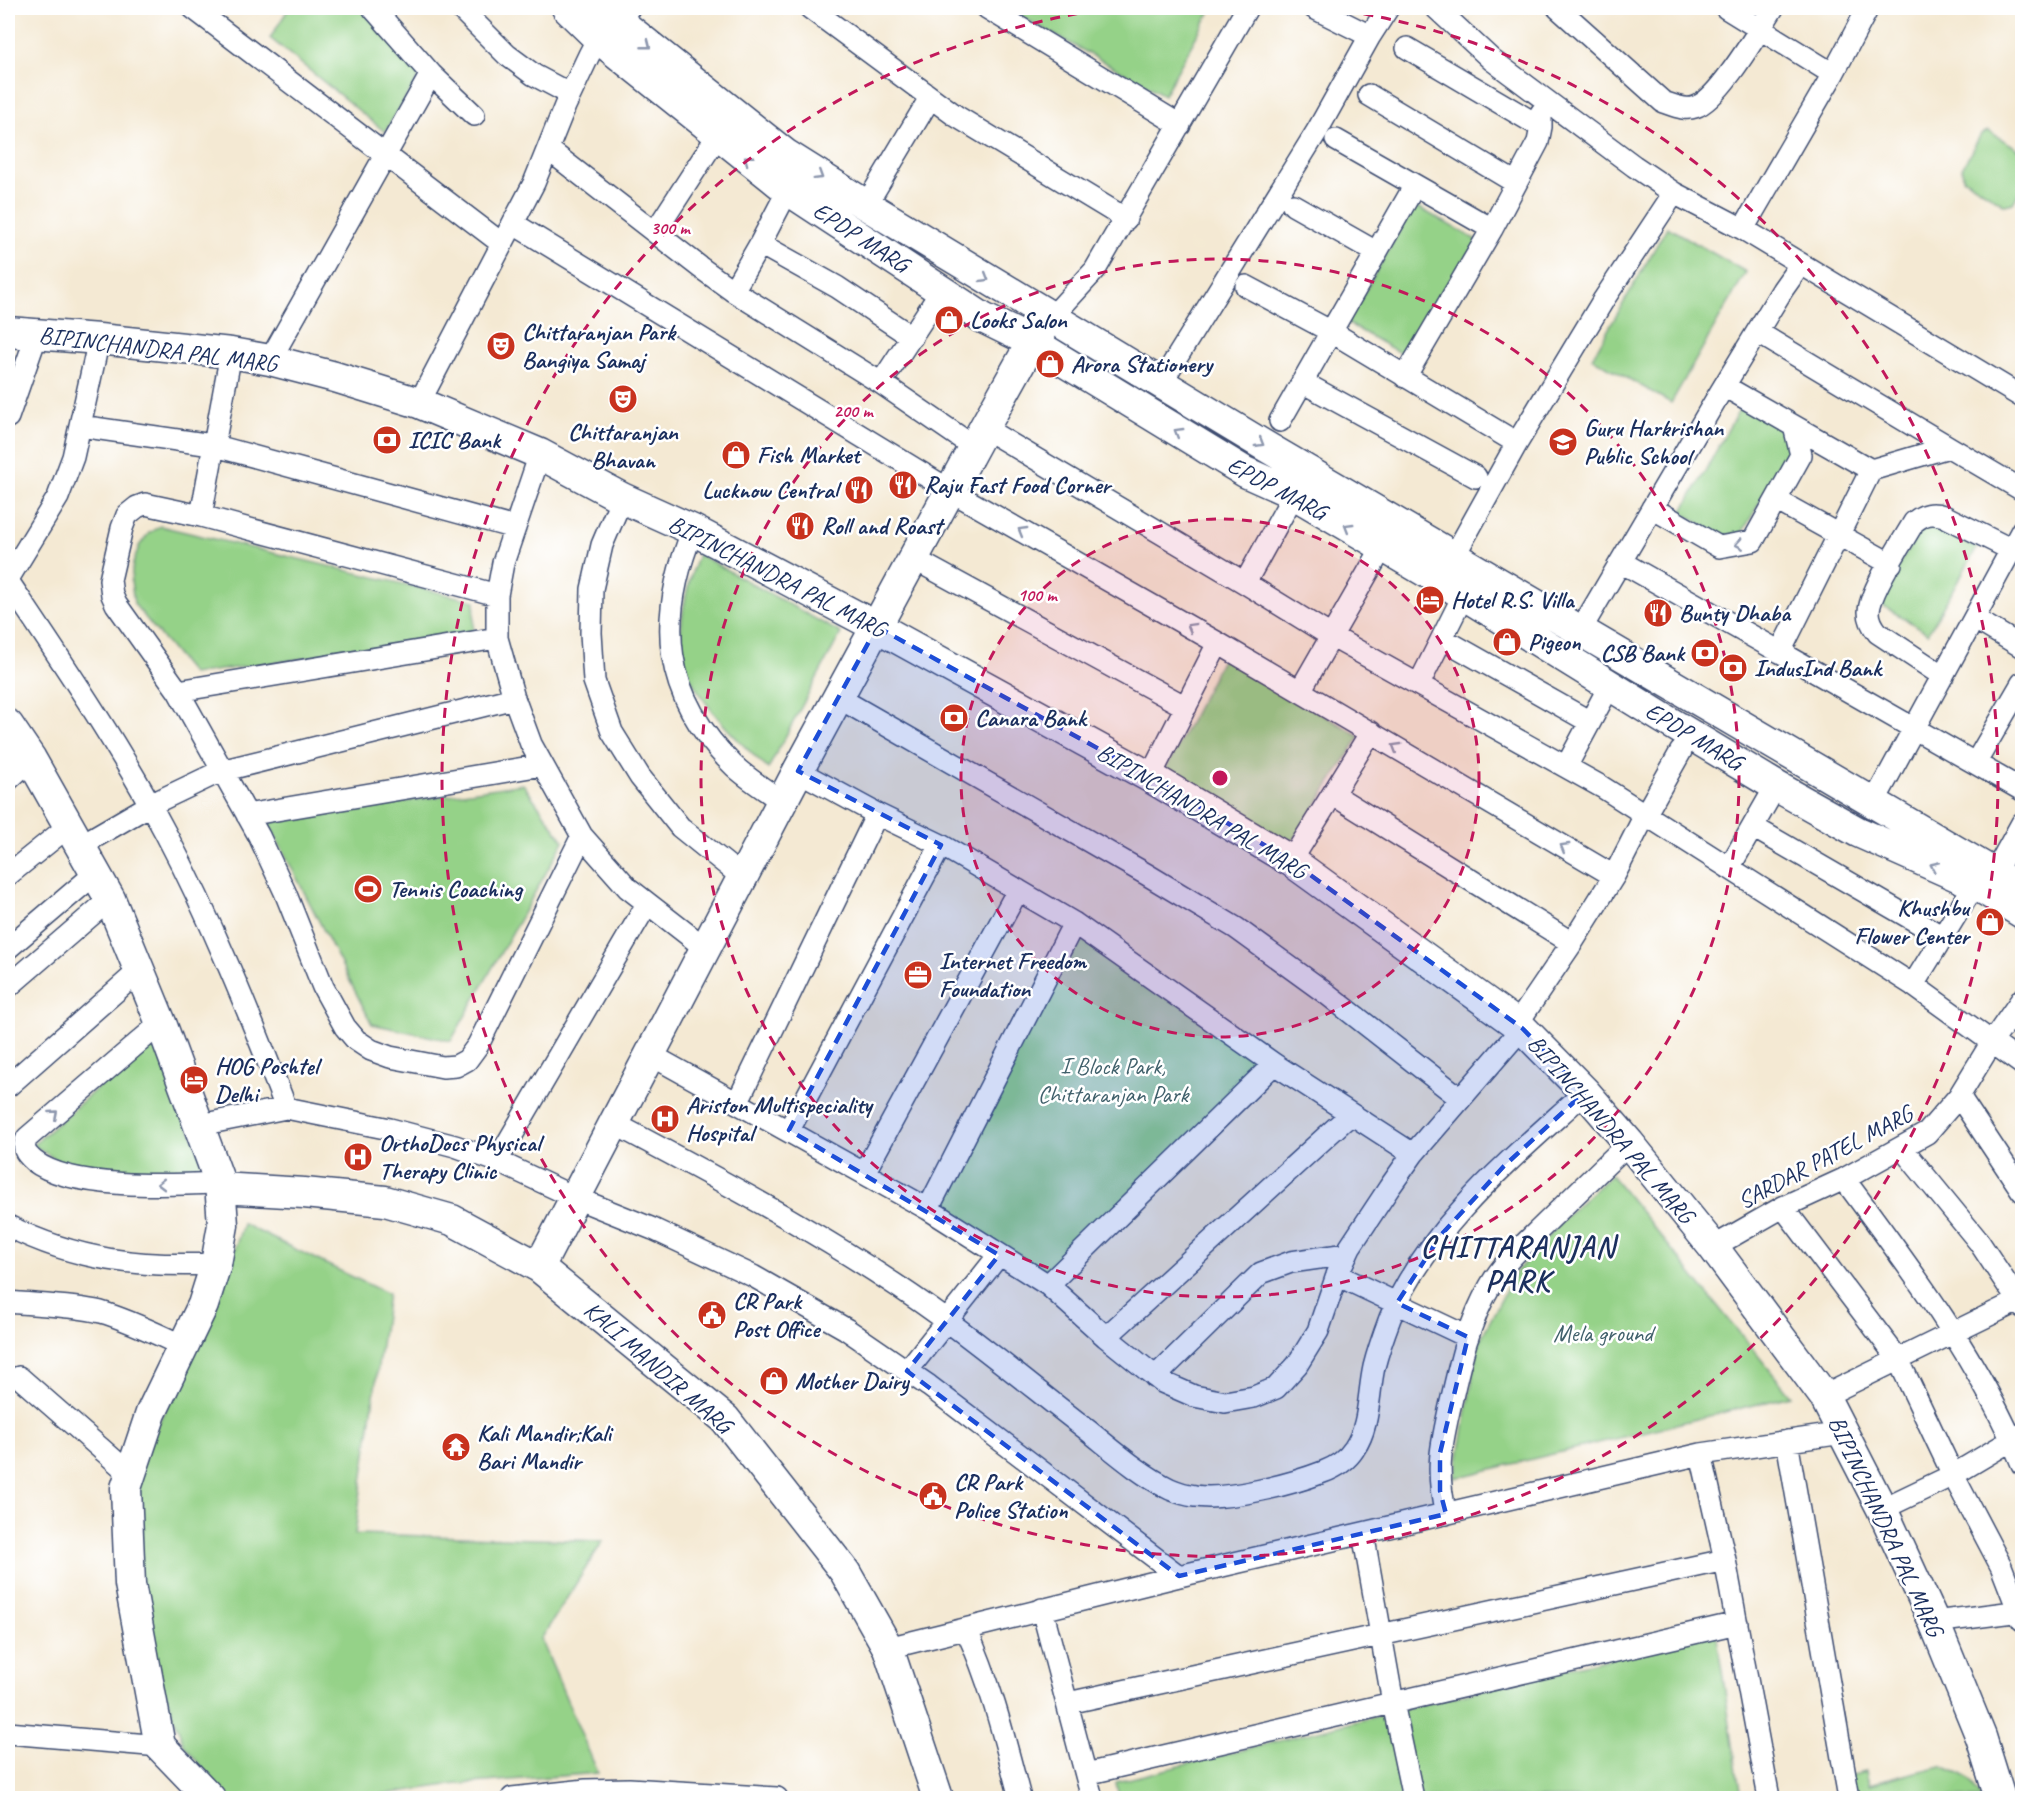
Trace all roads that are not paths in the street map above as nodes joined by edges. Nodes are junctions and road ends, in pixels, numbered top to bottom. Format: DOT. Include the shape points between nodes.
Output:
graph roads {
  1 [pos="193,8"];
  2 [pos="373,8"];
  3 [pos="460,8"];
  4 [pos="567,8"];
  5 [pos="987,8"];
  6 [pos="1247,8"];
  7 [pos="1314,8"];
  8 [pos="1388,8"];
  9 [pos="1436,8"];
  10 [pos="1558,8"];
  11 [pos="1726,8"];
  12 [pos="1773,8"];
  13 [pos="1868,8"];
  14 [pos="814,9"];
  15 [pos="614,16"];
  16 [pos="1760,29"];
  17 [pos="1370,36"];
  18 [pos="1407,48"];
  19 [pos="431,74"];
  20 [pos="1833,74"];
  21 [pos="570,94"];
  22 [pos="1540,94"];
  23 [pos="1369,96"];
  24 [pos="930,98"];
  25 [pos="474,115"];
  26 [pos="1180,125"];
  27 [pos="1541,127"];
  28 [pos="718,135"];
  29 [pos="1336,141"];
  30 [pos="549,150"];
  31 [pos="386,154"];
  32 [pos="1516,183"];
  33 [pos="1415,185"];
  34 [pos="788,190"];
  35 [pos="1674,193"];
  36 [pos="866,205"];
  37 [pos="1293,205"];
  38 [pos="1126,219"];
  39 [pos="514,224"];
  40 [pos="1492,230"];
  41 [pos="1743,230"];
  42 [pos="655,232"];
  43 [pos="501,243"];
  44 [pos="760,244"];
  45 [pos="1376,252"];
  46 [pos="1800,265"];
  47 [pos="1246,285"];
  48 [pos="942,290"];
  49 [pos="733,291"];
  50 [pos="1051,318"];
  51 [pos="1330,332"];
  52 [pos="1757,332"];
  53 [pos="22,333"];
  54 [pos="912,337"];
  55 [pos="99,339"];
  56 [pos="1032,342"];
  57 [pos="231,352"];
  58 [pos="270,360"];
  59 [pos="1406,377"];
  60 [pos="1302,382"];
  61 [pos="881,383"];
  62 [pos="1161,383"];
  63 [pos="1721,391"];
  64 [pos="2022,397"];
  65 [pos="419,403"];
  66 [pos="8,417"];
  67 [pos="1280,421"];
  68 [pos="80,426"];
  69 [pos="1794,426"];
  70 [pos="979,437"];
  71 [pos="1517,443"];
  72 [pos="212,446"];
  73 [pos="1949,447"];
  74 [pos="540,454"];
  75 [pos="1870,470"];
  76 [pos="1476,477"];
  77 [pos="2022,490"];
  78 [pos="951,491"];
  79 [pos="1294,494"];
  80 [pos="622,498"];
  81 [pos="1776,500"];
  82 [pos="1652,508"];
  83 [pos="201,516"];
  84 [pos="514,528"];
  85 [pos="693,530"];
  86 [pos="2022,530"];
  87 [pos="1838,536"];
  88 [pos="1382,548"];
  89 [pos="2012,550"];
  90 [pos="914,559"];
  91 [pos="1621,562"];
  92 [pos="1891,564"];
  93 [pos="1453,577"];
  94 [pos="8,580"];
  95 [pos="1245,583"];
  96 [pos="497,595"];
  97 [pos="1975,620"];
  98 [pos="877,627"];
  99 [pos="1580,631"];
  100 [pos="1331,636"];
  101 [pos="497,638"];
  102 [pos="1443,639"];
  103 [pos="1218,643"];
  104 [pos="2022,647"];
  105 [pos="1780,652"];
  106 [pos="1943,676"];
  107 [pos="2022,683"];
  108 [pos="1419,684"];
  109 [pos="1610,685"];
  110 [pos="178,691"];
  111 [pos="1300,691"];
  112 [pos="514,698"];
  113 [pos="838,698"];
  114 [pos="1186,707"];
  115 [pos="1590,722"];
  116 [pos="1915,727"];
  117 [pos="8,728"];
  118 [pos="1371,732"];
  119 [pos="1681,752"];
  120 [pos="31,759"];
  121 [pos="1976,762"];
  122 [pos="542,765"];
  123 [pos="1566,767"];
  124 [pos="221,771"];
  125 [pos="798,771"];
  126 [pos="1150,777"];
  127 [pos="8,780"];
  128 [pos="1776,786"];
  129 [pos="2022,790"];
  130 [pos="1334,795"];
  131 [pos="782,802"];
  132 [pos="1874,802"];
  133 [pos="150,805"];
  134 [pos="877,814"];
  135 [pos="247,815"];
  136 [pos="1645,815"];
  137 [pos="2022,823"];
  138 [pos="1753,827"];
  139 [pos="75,835"];
  140 [pos="582,836"];
  141 [pos="940,845"];
  142 [pos="1291,861"];
  143 [pos="1729,868"];
  144 [pos="8,876"];
  145 [pos="1614,876"];
  146 [pos="742,877"];
  147 [pos="1984,879"];
  148 [pos="103,886"];
  149 [pos="1018,890"];
  150 [pos="2022,891"];
  151 [pos="647,904"];
  152 [pos="2022,913"];
  153 [pos="1074,923"];
  154 [pos="1944,937"];
  155 [pos="1572,943"];
  156 [pos="8,948"];
  157 [pos="705,948"];
  158 [pos="140,970"];
  159 [pos="1913,985"];
  160 [pos="8,987"];
  161 [pos="2021,1003"];
  162 [pos="161,1023"];
  163 [pos="1519,1026"];
  164 [pos="1992,1042"];
  165 [pos="651,1055"];
  166 [pos="1274,1064"];
  167 [pos="2022,1064"];
  168 [pos="8,1086"];
  169 [pos="1585,1092"];
  170 [pos="1959,1096"];
  171 [pos="1460,1098"];
  172 [pos="737,1103"];
  173 [pos="286,1108"];
  174 [pos="1351,1114"];
  175 [pos="615,1124"];
  176 [pos="200,1125"];
  177 [pos="789,1130"];
  178 [pos="1629,1143"];
  179 [pos="1902,1148"];
  180 [pos="1413,1154"];
  181 [pos="497,1161"];
  182 [pos="2016,1168"];
  183 [pos="864,1173"];
  184 [pos="1844,1179"];
  185 [pos="220,1186"];
  186 [pos="2022,1191"];
  187 [pos="576,1198"];
  188 [pos="1783,1207"];
  189 [pos="928,1209"];
  190 [pos="8,1226"];
  191 [pos="1713,1247"];
  192 [pos="1347,1254"];
  193 [pos="999,1255"];
  194 [pos="216,1264"];
  195 [pos="539,1267"];
  196 [pos="1337,1275"];
  197 [pos="1048,1285"];
  198 [pos="8,1302"];
  199 [pos="1397,1303"];
  200 [pos="2021,1303"];
  201 [pos="947,1320"];
  202 [pos="1954,1331"];
  203 [pos="1106,1337"];
  204 [pos="1468,1337"];
  205 [pos="183,1346"];
  206 [pos="1898,1359"];
  207 [pos="907,1371"];
  208 [pos="19,1377"];
  209 [pos="1155,1377"];
  210 [pos="1824,1396"];
  211 [pos="1843,1433"];
  212 [pos="2018,1437"];
  213 [pos="1787,1441"];
  214 [pos="1701,1454"];
  215 [pos="2022,1464"];
  216 [pos="130,1474"];
  217 [pos="1953,1475"];
  218 [pos="1882,1509"];
  219 [pos="1446,1514"];
  220 [pos="1363,1533"];
  221 [pos="1725,1560"];
  222 [pos="1179,1576"];
  223 [pos="1042,1609"];
  224 [pos="2021,1614"];
  225 [pos="1934,1622"];
  226 [pos="1737,1623"];
  227 [pos="966,1629"];
  228 [pos="1381,1635"];
  229 [pos="888,1648"];
  230 [pos="1068,1703"];
  231 [pos="1393,1703"];
  232 [pos="8,1733"];
  233 [pos="160,1746"];
  234 [pos="1086,1774"];
  235 [pos="210,1798"];
  236 [pos="522,1798"];
  237 [pos="777,1798"];
  238 [pos="938,1798"];
  239 [pos="1020,1798"];
  240 [pos="1092,1798"];
  241 [pos="1413,1798"];
  242 [pos="1769,1798"];
  243 [pos="1849,1798"];
  244 [pos="2000,1798"];
  1 -- 31 [label="street"];
  2 -- 19 [label="street"];
  3 -- 21 [label="street" via="507,55"];
  4 -- 15 [label="street, EPDP MARG"];
  5 -- 26 [label="street"];
  6 -- 26 [label="street"];
  7 -- 17 [label="street"];
  8 -- 17 [label="street"];
  9 -- 22 [label="street" via="1492,60"];
  10 -- 16 [label="street" via="1663,102 1680,108 1695,107 1709,97"];
  11 -- 16 [label="street"];
  12 -- 16 [label="street"];
  13 -- 20 [label="street"];
  14 -- 24 [label="street"];
  15 -- 21 [label="street"];
  15 -- 28 [label="street, EPDP MARG"];
  15 -- 36 [label="street, EPDP MARG, one-way" via="785,154"];
  16 -- 20 [label="street"];
  17 -- 62 [label="street" via="1317,131"];
  18 -- 27 [label="street"];
  19 -- 25 [label="street"];
  19 -- 31 [label="street"];
  20 -- 41 [label="street"];
  21 -- 30 [label="street"];
  22 -- 27 [label="street"];
  22 -- 35 [label="street"];
  23 -- 32 [label="street"];
  24 -- 36 [label="street"];
  24 -- 38 [label="street"];
  26 -- 38 [label="street"];
  27 -- 32 [label="street" via="1538,142"];
  34 -- 28 [label="street, EPDP MARG, one-way"];
  28 -- 42 [label="street"];
  29 -- 33 [label="street"];
  30 -- 39 [label="street"];
  30 -- 42 [label="street"];
  31 -- 43 [label="street"];
  31 -- 58 [label="street"];
  32 -- 40 [label="street"];
  33 -- 40 [label="street"];
  33 -- 45 [label="street"];
  34 -- 44 [label="street"];
  34 -- 48 [label="street, EPDP MARG"];
  35 -- 41 [label="street"];
  35 -- 71 [label="street"];
  36 -- 50 [label="street, EPDP MARG, one-way"];
  37 -- 45 [label="street"];
  38 -- 50 [label="street" via="1095,270"];
  39 -- 43 [label="street"];
  39 -- 78 [label="street"];
  40 -- 59 [label="street"];
  41 -- 46 [label="street"];
  42 -- 49 [label="street"];
  43 -- 65 [label="street"];
  44 -- 49 [label="street"];
  44 -- 54 [label="street" via="837,287"];
  45 -- 51 [label="street"];
  46 -- 52 [label="street"];
  46 -- 64 [label="street"];
  47 -- 51 [label="street"];
  48 -- 54 [label="street"];
  48 -- 56 [label="street, EPDP MARG" via="983,318"];
  49 -- 61 [label="street"];
  50 -- 56 [label="street"];
  50 -- 62 [label="street, EPDP MARG"];
  51 -- 59 [label="street"];
  51 -- 60 [label="street"];
  52 -- 63 [label="street"];
  52 -- 73 [label="street"];
  53 -- 55 [label="street, BIPINCHANDRA PAL MARG"];
  53 -- 66 [label="street"];
  54 -- 61 [label="street"];
  55 -- 57 [label="street, BIPINCHANDRA PAL MARG"];
  55 -- 68 [label="street"];
  56 -- 70 [label="street"];
  79 -- 56 [label="street, EPDP MARG, one-way" via="1245,472"];
  57 -- 58 [label="street, BIPINCHANDRA PAL MARG"];
  57 -- 72 [label="street"];
  58 -- 65 [label="street, BIPINCHANDRA PAL MARG"];
  59 -- 71 [label="street"];
  60 -- 67 [label="street"];
  60 -- 76 [label="street"];
  61 -- 70 [label="street"];
  62 -- 93 [label="street, EPDP MARG, one-way"];
  63 -- 69 [label="street"];
  63 -- 82 [label="street"];
  65 -- 74 [label="street, BIPINCHANDRA PAL MARG"];
  68 -- 72 [label="street"];
  68 -- 94 [label="street" via="58,497"];
  69 -- 75 [label="street"];
  69 -- 81 [label="street" via="1801,454"];
  70 -- 78 [label="street"];
  70 -- 95 [label="street"];
  71 -- 93 [label="street"];
  72 -- 83 [label="street"];
  72 -- 84 [label="street"];
  73 -- 75 [label="street"];
  73 -- 77 [label="street"];
  74 -- 80 [label="street, BIPINCHANDRA PAL MARG"];
  74 -- 84 [label="street"];
  75 -- 87 [label="street"];
  78 -- 90 [label="street"];
  103 -- 78 [label="street, one-way"];
  88 -- 79 [label="street, EPDP MARG, one-way"];
  79 -- 95 [label="street"];
  80 -- 85 [label="street, BIPINCHANDRA PAL MARG"];
  80 -- 146 [label="street" via="602,544 592,589 594,681 612,732 640,777 680,827"];
  81 -- 82 [label="street, one-way" via="1753,542 1719,547"];
  81 -- 87 [label="street"];
  82 -- 91 [label="street"];
  83 -- 96 [label="street"];
  83 -- 110 [label="street" via="155,505 137,507 127,515 122,528 110,580 116,604"];
  84 -- 96 [label="street"];
  85 -- 98 [label="street, BIPINCHANDRA PAL MARG"];
  85 -- 131 [label="street" via="680,562 672,602 670,645 679,689 703,731 735,766"];
  86 -- 89 [label="street"];
  87 -- 92 [label="street"];
  87 -- 105 [label="street"];
  88 -- 93 [label="street, EPDP MARG"];
  88 -- 100 [label="street"];
  89 -- 92 [label="street" via="1934,513 1914,522"];
  89 -- 97 [label="street"];
  90 -- 98 [label="street"];
  90 -- 114 [label="street"];
  91 -- 99 [label="street"];
  91 -- 105 [label="street"];
  92 -- 106 [label="street" via="1873,597 1869,611 1872,624 1878,633"];
  93 -- 99 [label="street, EPDP MARG"];
  93 -- 102 [label="street"];
  93 -- 109 [label="street, EPDP MARG"];
  94 -- 133 [label="street"];
  95 -- 100 [label="street"];
  96 -- 101 [label="street"];
  97 -- 104 [label="street"];
  97 -- 106 [label="street"];
  98 -- 113 [label="street"];
  98 -- 126 [label="street, BIPINCHANDRA PAL MARG"];
  99 -- 132 [label="street, EPDP MARG"];
  100 -- 108 [label="street"];
  100 -- 111 [label="street"];
  101 -- 110 [label="street"];
  101 -- 112 [label="street"];
  102 -- 108 [label="street"];
  102 -- 115 [label="street"];
  103 -- 111 [label="street"];
  103 -- 114 [label="street"];
  105 -- 116 [label="street"];
  106 -- 116 [label="street"];
  107 -- 121 [label="street"];
  108 -- 123 [label="street"];
  109 -- 115 [label="street"];
  109 -- 128 [label="street, EPDP MARG"];
  110 -- 124 [label="street"];
  111 -- 118 [label="street"];
  112 -- 122 [label="street"];
  112 -- 124 [label="street"];
  113 -- 125 [label="street"];
  113 -- 171 [label="street" via="1236,928 1327,993"];
  114 -- 126 [label="street"];
  115 -- 123 [label="street"];
  116 -- 121 [label="street"];
  116 -- 132 [label="street"];
  117 -- 120 [label="street"];
  118 -- 130 [label="street"];
  145 -- 118 [label="street, one-way"];
  119 -- 136 [label="street"];
  120 -- 127 [label="street"];
  120 -- 139 [label="street"];
  121 -- 129 [label="street"];
  122 -- 135 [label="street"];
  122 -- 140 [label="street"];
  123 -- 136 [label="street"];
  124 -- 133 [label="street"];
  124 -- 135 [label="street"];
  125 -- 131 [label="street"];
  125 -- 134 [label="street"];
  126 -- 142 [label="street, BIPINCHANDRA PAL MARG"];
  128 -- 138 [label="street"];
  147 -- 128 [label="street, EPDP MARG, one-way" via="1858,832"];
  130 -- 142 [label="street"];
  130 -- 155 [label="street"];
  131 -- 146 [label="street"];
  132 -- 147 [label="street, EPDP MARG"];
  133 -- 139 [label="street"];
  133 -- 173 [label="street" via="200,902"];
  134 -- 141 [label="street"];
  134 -- 172 [label="street"];
  135 -- 140 [label="street" via="345,1028 371,1050 443,1067 467,1060 478,1045"];
  136 -- 143 [label="street"];
  136 -- 145 [label="street"];
  137 -- 147 [label="street"];
  138 -- 143 [label="street"];
  138 -- 154 [label="street"];
  139 -- 144 [label="street"];
  139 -- 148 [label="street"];
  140 -- 151 [label="street"];
  141 -- 149 [label="street"];
  141 -- 177 [label="street"];
  142 -- 163 [label="street, BIPINCHANDRA PAL MARG"];
  143 -- 159 [label="street"];
  145 -- 155 [label="street"];
  146 -- 157 [label="street"];
  147 -- 150 [label="street, EPDP MARG"];
  147 -- 152 [label="street, EPDP MARG"];
  147 -- 154 [label="street"];
  148 -- 156 [label="street"];
  148 -- 158 [label="street"];
  148 -- 160 [label="street"];
  149 -- 153 [label="street"];
  149 -- 183 [label="street"];
  151 -- 157 [label="street"];
  151 -- 181 [label="street"];
  153 -- 166 [label="street"];
  153 -- 189 [label="street"];
  154 -- 159 [label="street"];
  155 -- 163 [label="street"];
  157 -- 165 [label="street"];
  158 -- 162 [label="street"];
  158 -- 168 [label="street"];
  159 -- 164 [label="street"];
  161 -- 164 [label="street, SARDAR PATEL MARG"];
  162 -- 176 [label="street"];
  185 -- 162 [label="street, one-way" via="108,1182 44,1168 25,1154 27,1138"];
  163 -- 169 [label="street, BIPINCHANDRA PAL MARG"];
  163 -- 171 [label="street"];
  164 -- 167 [label="street"];
  164 -- 170 [label="street, SARDAR PATEL MARG"];
  165 -- 172 [label="street"];
  165 -- 175 [label="street"];
  166 -- 174 [label="street"];
  166 -- 197 [label="street"];
  169 -- 178 [label="street, BIPINCHANDRA PAL MARG"];
  169 -- 199 [label="street" via="1504,1166 1459,1215 1420,1262"];
  170 -- 179 [label="street, SARDAR PATEL MARG" via="1928,1133"];
  170 -- 182 [label="street"];
  171 -- 180 [label="street"];
  172 -- 177 [label="street"];
  173 -- 176 [label="street"];
  173 -- 181 [label="street" via="390,1129"];
  174 -- 180 [label="street"];
  174 -- 203 [label="street"];
  175 -- 187 [label="street"];
  175 -- 201 [label="street" via="777,1211"];
  176 -- 185 [label="street"];
  177 -- 183 [label="street"];
  178 -- 191 [label="street, BIPINCHANDRA PAL MARG"];
  178 -- 204 [label="street" via="1512,1255 1490,1285"];
  179 -- 184 [label="street, SARDAR PATEL MARG"];
  179 -- 200 [label="street" via="1979,1242"];
  180 -- 192 [label="street"];
  181 -- 187 [label="street"];
  182 -- 186 [label="street"];
  183 -- 189 [label="street"];
  184 -- 188 [label="street, SARDAR PATEL MARG"];
  184 -- 202 [label="street"];
  185 -- 194 [label="street" via="223,1225"];
  185 -- 195 [label="street, KALI MANDIR MARG" via="385,1201 452,1220"];
  187 -- 195 [label="street"];
  187 -- 207 [label="street" via="753,1276 846,1329"];
  188 -- 191 [label="street, SARDAR PATEL MARG"];
  188 -- 206 [label="street"];
  189 -- 193 [label="street"];
  190 -- 194 [label="street" via="37,1241 108,1260 163,1266"];
  191 -- 210 [label="street, BIPINCHANDRA PAL MARG"];
  192 -- 196 [label="street"];
  192 -- 209 [label="street" via="1291,1262 1261,1273"];
  193 -- 197 [label="street"];
  193 -- 201 [label="street"];
  194 -- 205 [label="street" via="203,1305"];
  195 -- 229 [label="street, KALI MANDIR MARG" via="725,1419 845,1572"];
  196 -- 199 [label="street"];
  196 -- 209 [label="street" via="1318,1331 1297,1365 1276,1388 1225,1402 1194,1396"];
  197 -- 203 [label="street"];
  198 -- 205 [label="street" via="101,1312"];
  199 -- 201 [label="street" via="1374,1368 1364,1427 1354,1449 1324,1472 1224,1496 1196,1497 1171,1489 1136,1468"];
  199 -- 204 [label="street"];
  200 -- 202 [label="street"];
  201 -- 207 [label="street"];
  202 -- 206 [label="street"];
  202 -- 212 [label="street"];
  203 -- 209 [label="street"];
  204 -- 219 [label="street" via="1440,1453 1440,1491"];
  205 -- 216 [label="street" via="151,1413"];
  206 -- 210 [label="street"];
  206 -- 217 [label="street"];
  207 -- 222 [label="street"];
  208 -- 216 [label="street"];
  210 -- 211 [label="street, BIPINCHANDRA PAL MARG"];
  211 -- 213 [label="street"];
  211 -- 218 [label="street, BIPINCHANDRA PAL MARG"];
  212 -- 215 [label="street"];
  212 -- 217 [label="street"];
  213 -- 214 [label="street"];
  213 -- 243 [label="street"];
  214 -- 219 [label="street"];
  214 -- 221 [label="street"];
  216 -- 233 [label="street" via="126,1488 130,1584"];
  217 -- 218 [label="street"];
  217 -- 224 [label="street" via="2001,1566"];
  218 -- 225 [label="street, BIPINCHANDRA PAL MARG"];
  219 -- 220 [label="street"];
  220 -- 222 [label="street"];
  220 -- 228 [label="street"];
  221 -- 226 [label="street"];
  221 -- 228 [label="street"];
  222 -- 223 [label="street"];
  223 -- 227 [label="street"];
  223 -- 230 [label="street"];
  224 -- 225 [label="street"];
  225 -- 244 [label="street, BIPINCHANDRA PAL MARG" via="1981,1737"];
  226 -- 231 [label="street"];
  226 -- 242 [label="street"];
  227 -- 229 [label="street"];
  227 -- 239 [label="street" via="978,1654"];
  228 -- 230 [label="street"];
  228 -- 231 [label="street"];
  229 -- 238 [label="street, KALI MANDIR MARG"];
  230 -- 234 [label="street"];
  231 -- 234 [label="street"];
  231 -- 241 [label="street"];
  232 -- 233 [label="street"];
  233 -- 235 [label="street"];
  234 -- 240 [label="street"];
  236 -- 237 [label="street" via="629,1789"];
}
